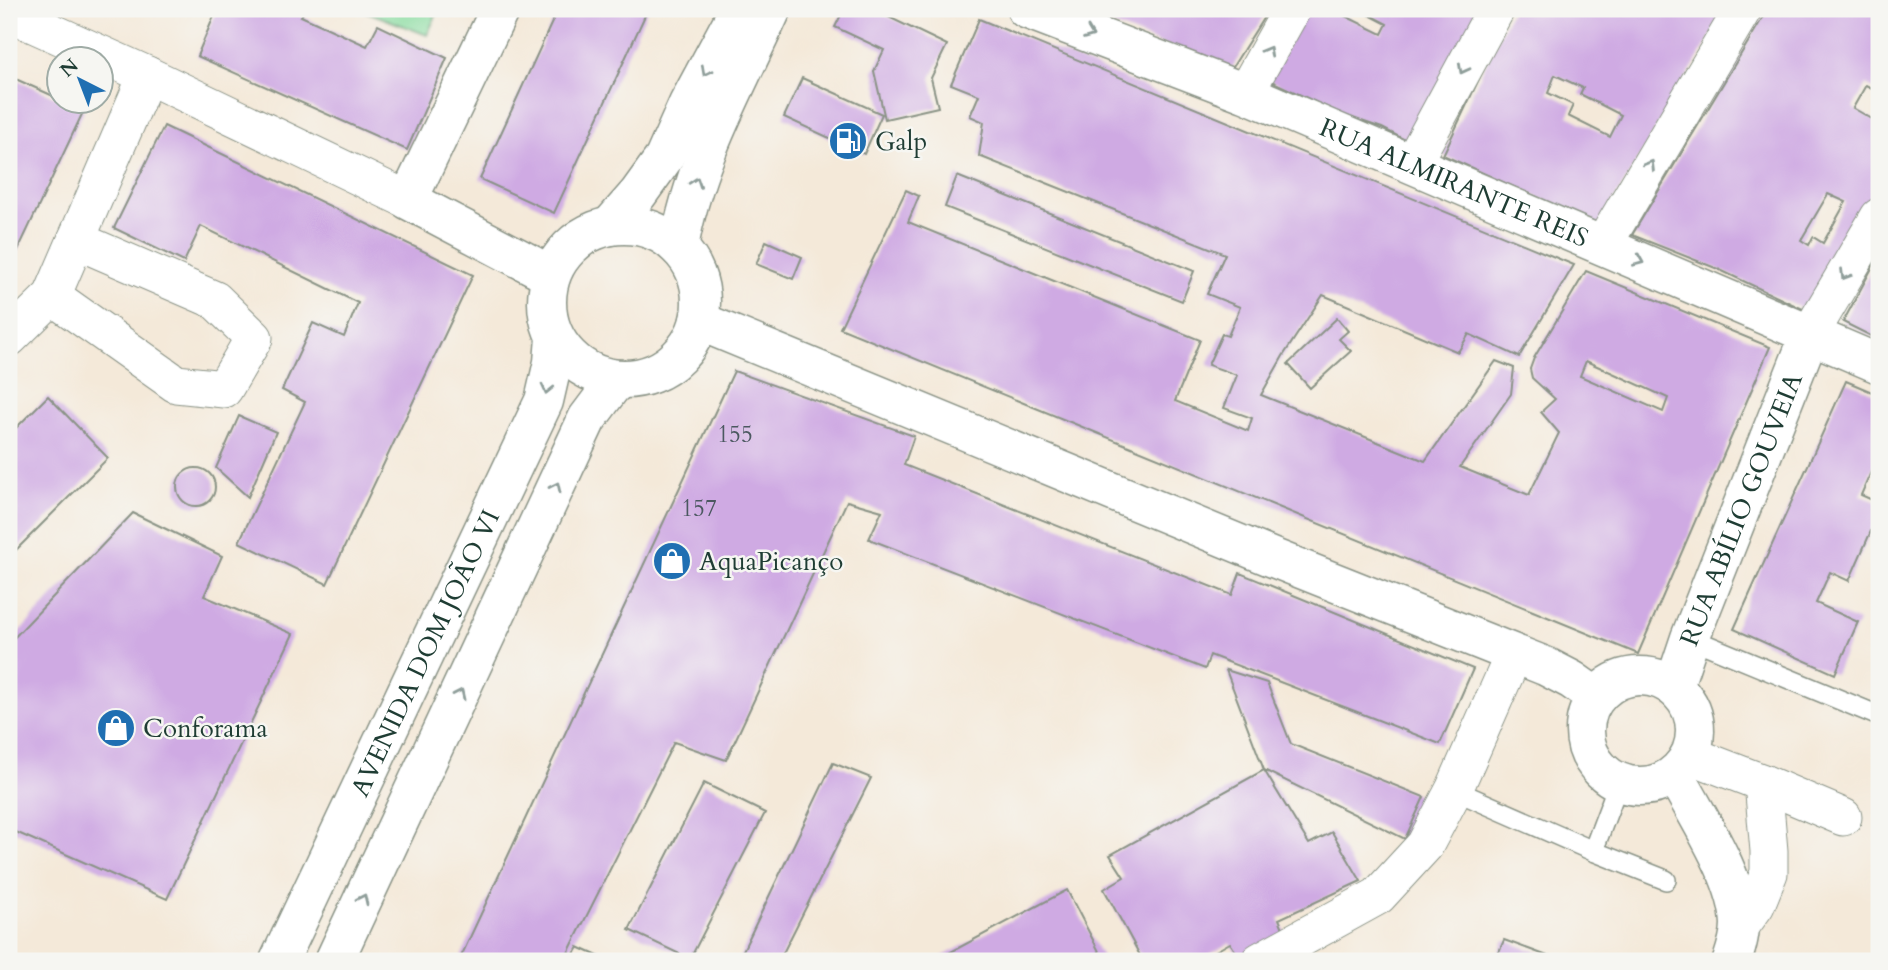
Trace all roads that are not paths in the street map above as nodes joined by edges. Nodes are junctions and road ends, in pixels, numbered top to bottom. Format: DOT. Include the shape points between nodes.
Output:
graph roads {
  1 [pos="500,9"];
  2 [pos="747,9"];
  3 [pos="1292,9"];
  4 [pos="1496,9"];
  5 [pos="1744,9"];
  6 [pos="1044,12"];
  7 [pos="9,13"];
  8 [pos="147,75"];
  9 [pos="1245,93"];
  10 [pos="1412,164"];
  11 [pos="408,200"];
  12 [pos="1879,216"];
  13 [pos="610,226"];
  14 [pos="76,240"];
  15 [pos="1603,245"];
  16 [pos="679,248"];
  17 [pos="551,275"];
  18 [pos="52,296"];
  19 [pos="699,321"];
  20 [pos="1810,334"];
  21 [pos="9,338"];
  22 [pos="555,338"];
  23 [pos="1879,364"];
  24 [pos="620,379"];
  25 [pos="1690,638"];
  26 [pos="1514,654"];
  27 [pos="1674,686"];
  28 [pos="1596,697"];
  29 [pos="1879,716"];
  30 [pos="1682,765"];
  31 [pos="1619,782"];
  32 [pos="1763,783"];
  33 [pos="1454,790"];
  34 [pos="1843,817"];
  35 [pos="1592,851"];
  36 [pos="1666,880"];
  37 [pos="1736,944"];
  38 [pos="279,961"];
  39 [pos="334,961"];
  40 [pos="1259,961"];
  1 -- 11 [label="street"];
  2 -- 13 [label="street, one-way" via="688,104 664,158"];
  16 -- 2 [label="street, one-way"];
  9 -- 3 [label="street, one-way"];
  4 -- 10 [label="street, one-way"];
  15 -- 5 [label="street, one-way"];
  6 -- 9 [label="street, RUA ALMIRANTE REIS, one-way"];
  7 -- 8 [label="street"];
  8 -- 11 [label="street"];
  8 -- 14 [label="street"];
  9 -- 10 [label="street, RUA ALMIRANTE REIS"];
  10 -- 15 [label="street, RUA ALMIRANTE REIS"];
  11 -- 17 [label="street"];
  12 -- 20 [label="street, one-way"];
  13 -- 16 [label="street" via="635,225 659,233"];
  13 -- 17 [label="street" via="585,235 565,252"];
  14 -- 18 [label="street"];
  14 -- 18 [label="street" via="215,300 254,338 225,390 176,384"];
  15 -- 20 [label="street, RUA ALMIRANTE REIS, one-way"];
  16 -- 19 [label="street" via="694,270 701,295"];
  17 -- 22 [label="street" via="548,317"];
  18 -- 21 [label="street"];
  19 -- 24 [label="street" via="687,346 671,363"];
  19 -- 26 [label="street"];
  20 -- 23 [label="street, RUA ALMIRANTE REIS"];
  20 -- 25 [label="street, RUA ABÍLIO GOUVEIA"];
  22 -- 24 [label="street" via="586,370"];
  22 -- 38 [label="street, AVENIDA DOM JOÃO VI, one-way" via="544,401"];
  39 -- 24 [label="street, AVENIDA DOM JOÃO VI, one-way" via="587,419"];
  25 -- 27 [label="street, RUA ABÍLIO GOUVEIA"];
  25 -- 29 [label="lane"];
  26 -- 28 [label="street" via="1572,680"];
  26 -- 33 [label="street"];
  27 -- 28 [label="street" via="1642,674 1608,684"];
  27 -- 30 [label="street" via="1686,698 1696,728 1694,745"];
  28 -- 31 [label="street" via="1587,712 1587,746 1593,761"];
  30 -- 31 [label="street" via="1662,782 1648,786"];
  30 -- 32 [label="street"];
  30 -- 37 [label="street" via="1731,884 1738,908"];
  31 -- 35 [label="lane"];
  32 -- 34 [label="street"];
  32 -- 37 [label="street" via="1769,873"];
  33 -- 35 [label="lane"];
  33 -- 40 [label="street" via="1425,845 1378,896"];
  35 -- 36 [label="lane"];
}
